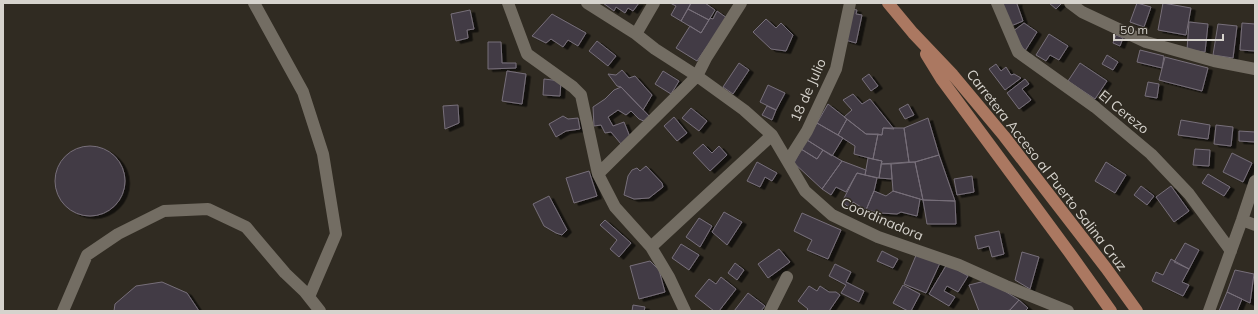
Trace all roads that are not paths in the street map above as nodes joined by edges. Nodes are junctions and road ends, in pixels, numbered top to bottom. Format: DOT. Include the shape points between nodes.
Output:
graph roads {
  1 [pos="254,3"];
  2 [pos="508,3"];
  3 [pos="587,3"];
  4 [pos="654,3"];
  5 [pos="741,3"];
  6 [pos="850,3"];
  7 [pos="888,3"];
  8 [pos="997,3"];
  9 [pos="1070,3"];
  10 [pos="913,33"];
  11 [pos="636,34"];
  12 [pos="1255,69"];
  13 [pos="697,76"];
  14 [pos="772,135"];
  15 [pos="788,161"];
  16 [pos="598,174"];
  17 [pos="1255,181"];
  18 [pos="1242,220"];
  19 [pos="1255,225"];
  20 [pos="651,247"];
  21 [pos="1231,251"];
  22 [pos="787,277"];
  23 [pos="309,297"];
  24 [pos="63,311"];
  25 [pos="320,311"];
  26 [pos="685,311"];
  27 [pos="770,311"];
  28 [pos="1068,311"];
  29 [pos="1111,311"];
  30 [pos="1137,311"];
  31 [pos="1209,311"];
  1 -- 23 [label="street" via="303,92 323,154 336,234"];
  2 -- 16 [label="street" via="527,54 581,95"];
  3 -- 11 [label="street, Coordinadora"];
  4 -- 11 [label="street"];
  5 -- 13 [label="street"];
  6 -- 15 [label="street, 18 de Julio" via="836,69 807,130"];
  7 -- 10 [label="main road, Carretera Acceso al Puerto Salina Cruz"];
  8 -- 21 [label="street, El Cerezo" via="1018,52 1096,107 1151,154 1190,194"];
  9 -- 12 [label="street" via="1082,12 1146,42"];
  10 -- 29 [label="main road, Carretera Acceso al Puerto Salina Cruz" via="942,80"];
  10 -- 30 [label="main road, Carretera Acceso al Puerto Salina Cruz" via="953,75 1004,136"];
  11 -- 13 [label="street, Coordinadora"];
  13 -- 14 [label="street, Coordinadora" via="744,110"];
  13 -- 16 [label="street"];
  14 -- 15 [label="street, Coordinadora"];
  14 -- 20 [label="street"];
  15 -- 28 [label="street, Coordinadora" via="805,191 832,215 905,247 959,265"];
  16 -- 20 [label="street" via="615,207"];
  17 -- 18 [label="street"];
  18 -- 19 [label="street"];
  18 -- 21 [label="street"];
  20 -- 26 [label="street"];
  21 -- 31 [label="street"];
  22 -- 27 [label="street"];
  23 -- 24 [label="street" via="246,227 208,209 164,211 118,234 87,255"];
  23 -- 25 [label="street"];
}
